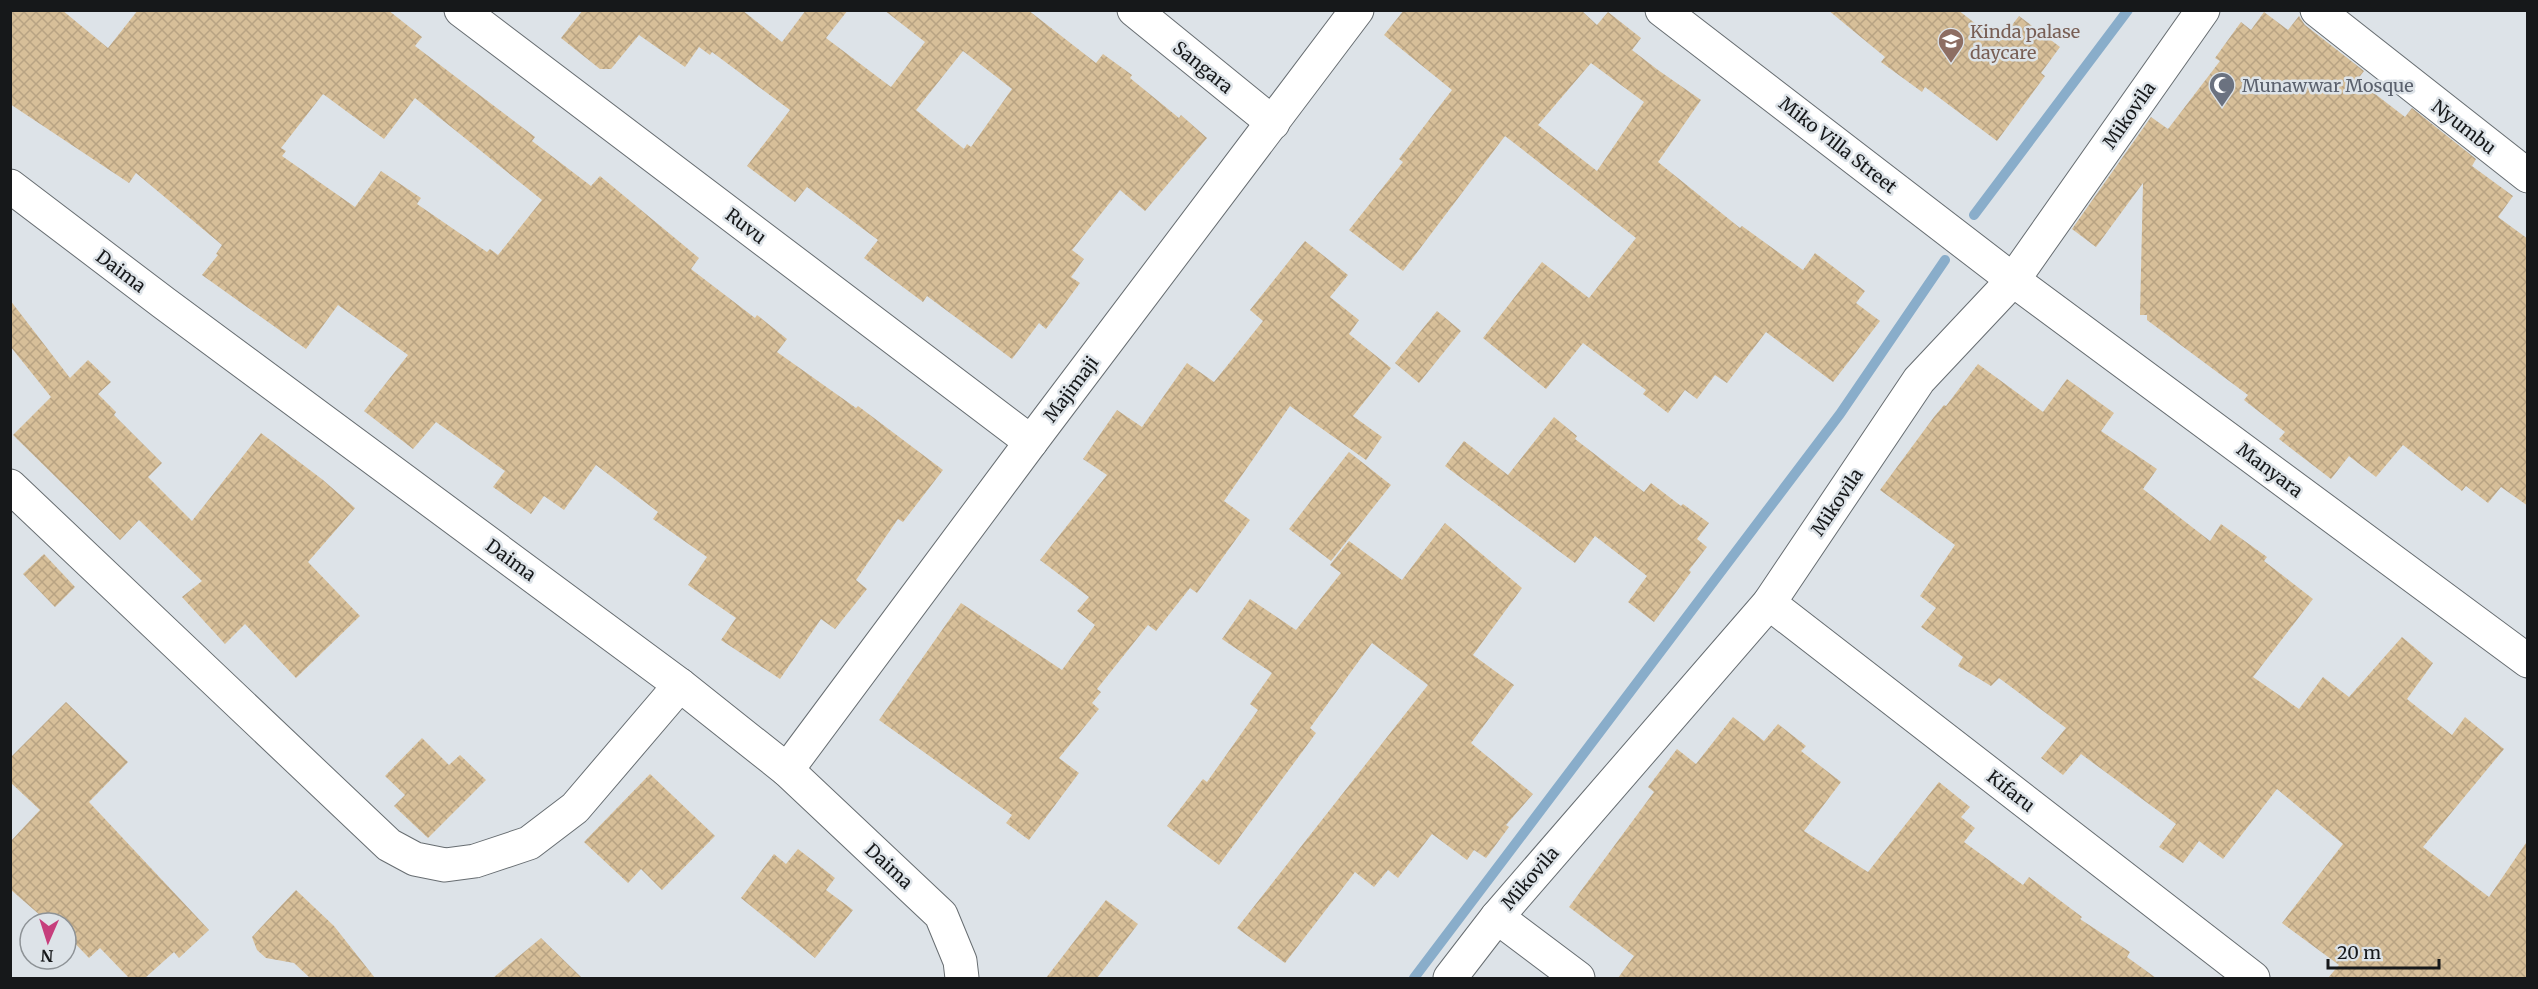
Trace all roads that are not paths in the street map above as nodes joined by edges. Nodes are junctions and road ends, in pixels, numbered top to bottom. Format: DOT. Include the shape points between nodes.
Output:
graph roads {
  1 [pos="461,10"];
  2 [pos="1134,10"];
  3 [pos="1357,10"];
  4 [pos="1662,10"];
  5 [pos="2203,10"];
  6 [pos="2317,10"];
  7 [pos="1273,123"];
  8 [pos="2528,176"];
  9 [pos="10,186"];
  10 [pos="2013,280"];
  11 [pos="1030,442"];
  12 [pos="10,486"];
  13 [pos="1769,603"];
  14 [pos="2528,661"];
  15 [pos="680,685"];
  16 [pos="787,771"];
  17 [pos="1497,917"];
  18 [pos="955,972"];
  19 [pos="1450,978"];
  20 [pos="1578,978"];
  21 [pos="2253,978"];
  1 -- 11 [label="street, Ruvu"];
  2 -- 7 [label="street, Sangara"];
  3 -- 7 [label="street, Majimaji"];
  4 -- 10 [label="street, Miko Villa Street"];
  5 -- 10 [label="street, Mikovila"];
  6 -- 8 [label="street, Nyumbu"];
  7 -- 11 [label="street, Majimaji"];
  9 -- 15 [label="street, Daima"];
  10 -- 13 [label="street, Mikovila" via="1919,380"];
  10 -- 14 [label="street, Manyara"];
  11 -- 16 [label="street, Majimaji"];
  12 -- 15 [label="street" via="389,845 416,859 445,865 475,861 529,843 575,808"];
  13 -- 17 [label="street, Mikovila"];
  13 -- 21 [label="street, Kifaru"];
  15 -- 16 [label="street, Daima"];
  16 -- 18 [label="street, Daima" via="941,915"];
  17 -- 19 [label="street, Mikovila"];
  17 -- 20 [label="street"];
}
